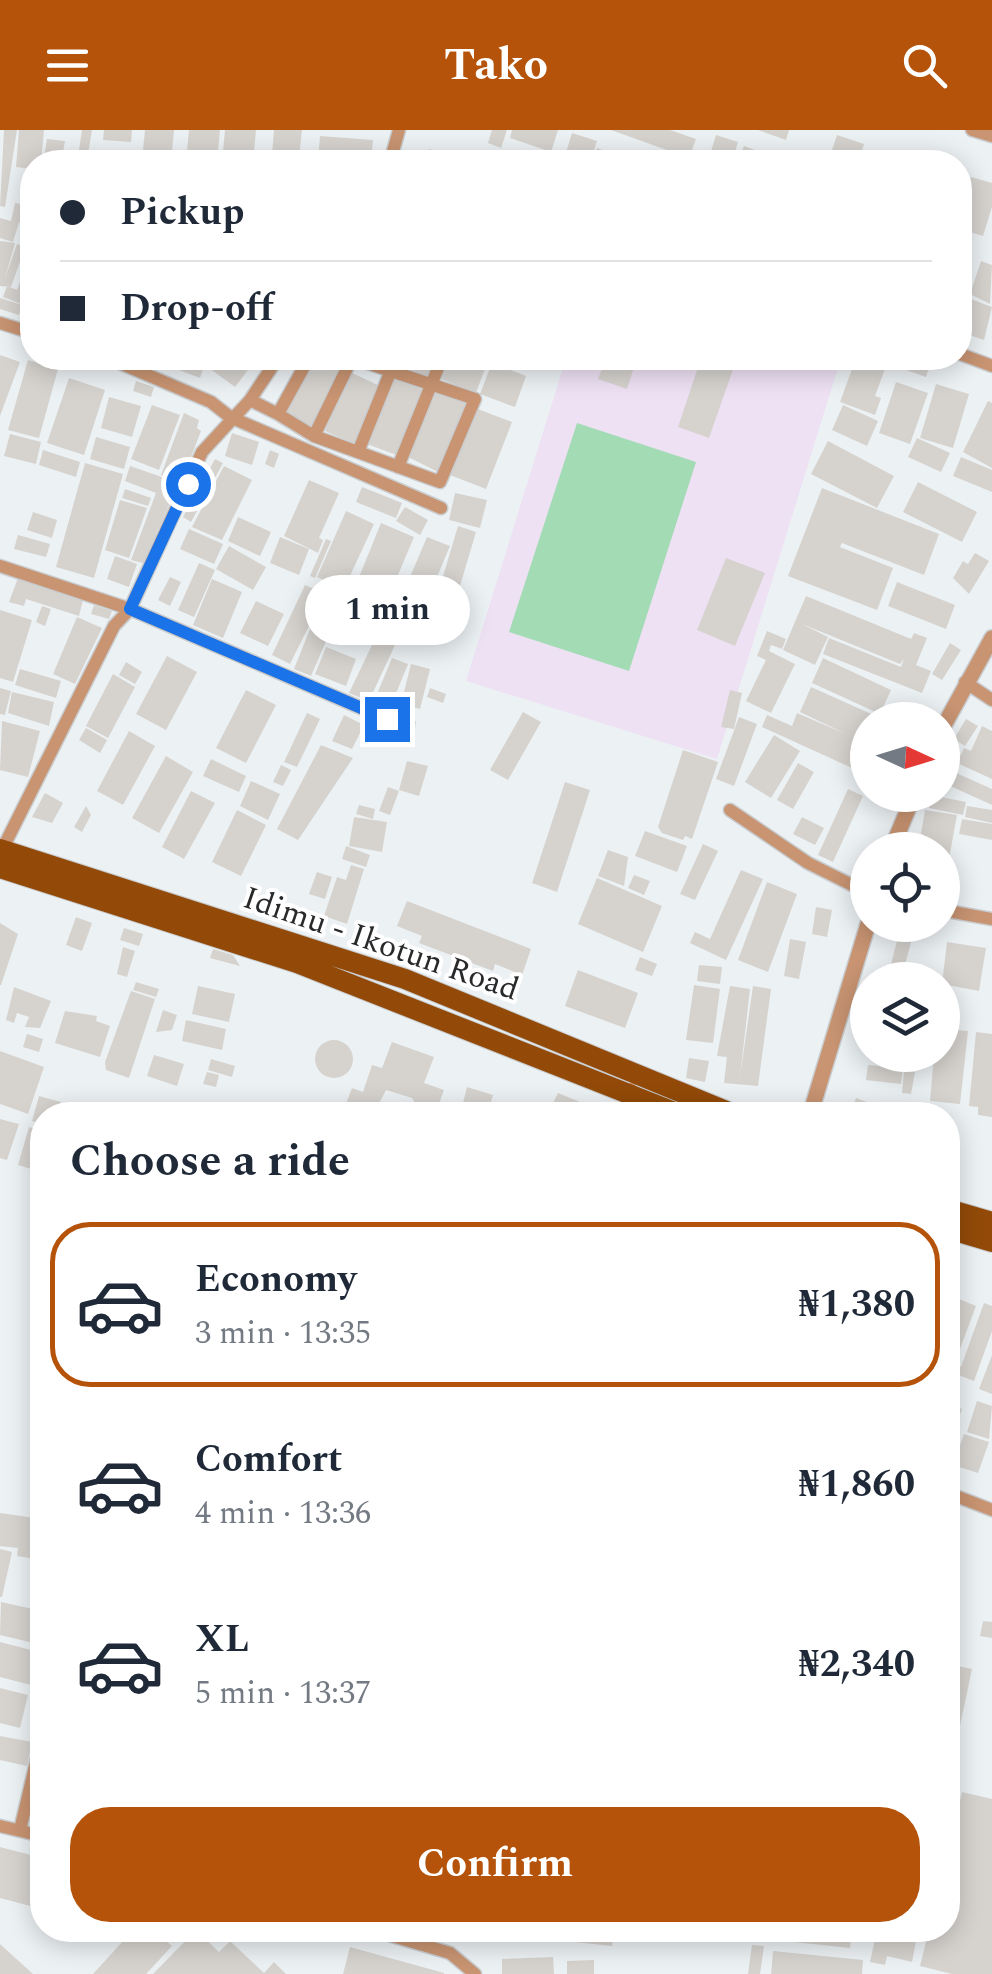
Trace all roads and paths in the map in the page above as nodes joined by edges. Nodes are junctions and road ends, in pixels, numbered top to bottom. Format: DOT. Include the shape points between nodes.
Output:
graph roads {
  1 [pos="972,130"];
  2 [pos="992,136"];
  3 [pos="136,370"];
  4 [pos="270,370"];
  5 [pos="302,370"];
  6 [pos="346,370"];
  7 [pos="391,370"];
  8 [pos="404,370"];
  9 [pos="436,370"];
  10 [pos="430,384"];
  11 [pos="250,400"];
  12 [pos="278,414"];
  13 [pos="230,418"];
  14 [pos="314,436"];
  15 [pos="358,452"];
  16 [pos="398,466"];
  17 [pos="441,508"];
  18 [pos="0,566"];
  19 [pos="130,609"];
  20 [pos="992,638"];
  21 [pos="965,682"];
  22 [pos="992,700"];
  23 [pos="955,702"];
  24 [pos="387,719"];
  25 [pos="730,810"];
  26 [pos="1,856"];
  27 [pos="850,884"];
  28 [pos="960,913"];
  29 [pos="992,919"];
  30 [pos="863,942"];
  31 [pos="633,1084"];
  32 [pos="627,1102"];
  33 [pos="661,1102"];
  34 [pos="693,1102"];
  35 [pos="814,1102"];
  36 [pos="960,1213"];
  37 [pos="992,1222"];
  38 [pos="960,1233"];
  39 [pos="992,1242"];
  40 [pos="960,1498"];
  41 [pos="992,1510"];
  42 [pos="30,1788"];
  43 [pos="0,1826"];
  44 [pos="20,1830"];
  45 [pos="30,1833"];
  46 [pos="424,1942"];
  47 [pos="475,1974"];
  1 -- 2 [label="street"];
  3 -- 13 [label="street" via="211,402"];
  4 -- 11 [label="street"];
  5 -- 12 [label="street"];
  6 -- 14 [label="street"];
  7 -- 15 [label="street"];
  8 -- 10 [label="street"];
  9 -- 10 [label="street"];
  10 -- 16 [label="street"];
  10 -- 16 [label="street" via="475,399 440,482"];
  11 -- 12 [label="street"];
  11 -- 13 [label="street"];
  12 -- 14 [label="street"];
  13 -- 17 [label="street"];
  13 -- 19 [label="street" via="202,452"];
  14 -- 15 [label="street"];
  15 -- 16 [label="street"];
  18 -- 19 [label="street"];
  19 -- 24 [label="street"];
  19 -- 26 [label="street" via="114,626"];
  20 -- 21 [label="street"];
  21 -- 22 [label="street"];
  21 -- 23 [label="street"];
  25 -- 27 [label="street"];
  26 -- 31 [label="main road"];
  28 -- 29 [label="street"];
  30 -- 35 [label="street"];
  31 -- 32 [label="street"];
  31 -- 33 [label="main road"];
  31 -- 34 [label="main road"];
  36 -- 37 [label="main road"];
  38 -- 39 [label="main road"];
  40 -- 41 [label="street"];
  42 -- 44 [label="street"];
  43 -- 44 [label="street"];
  44 -- 45 [label="street"];
  46 -- 47 [label="street"];
}
